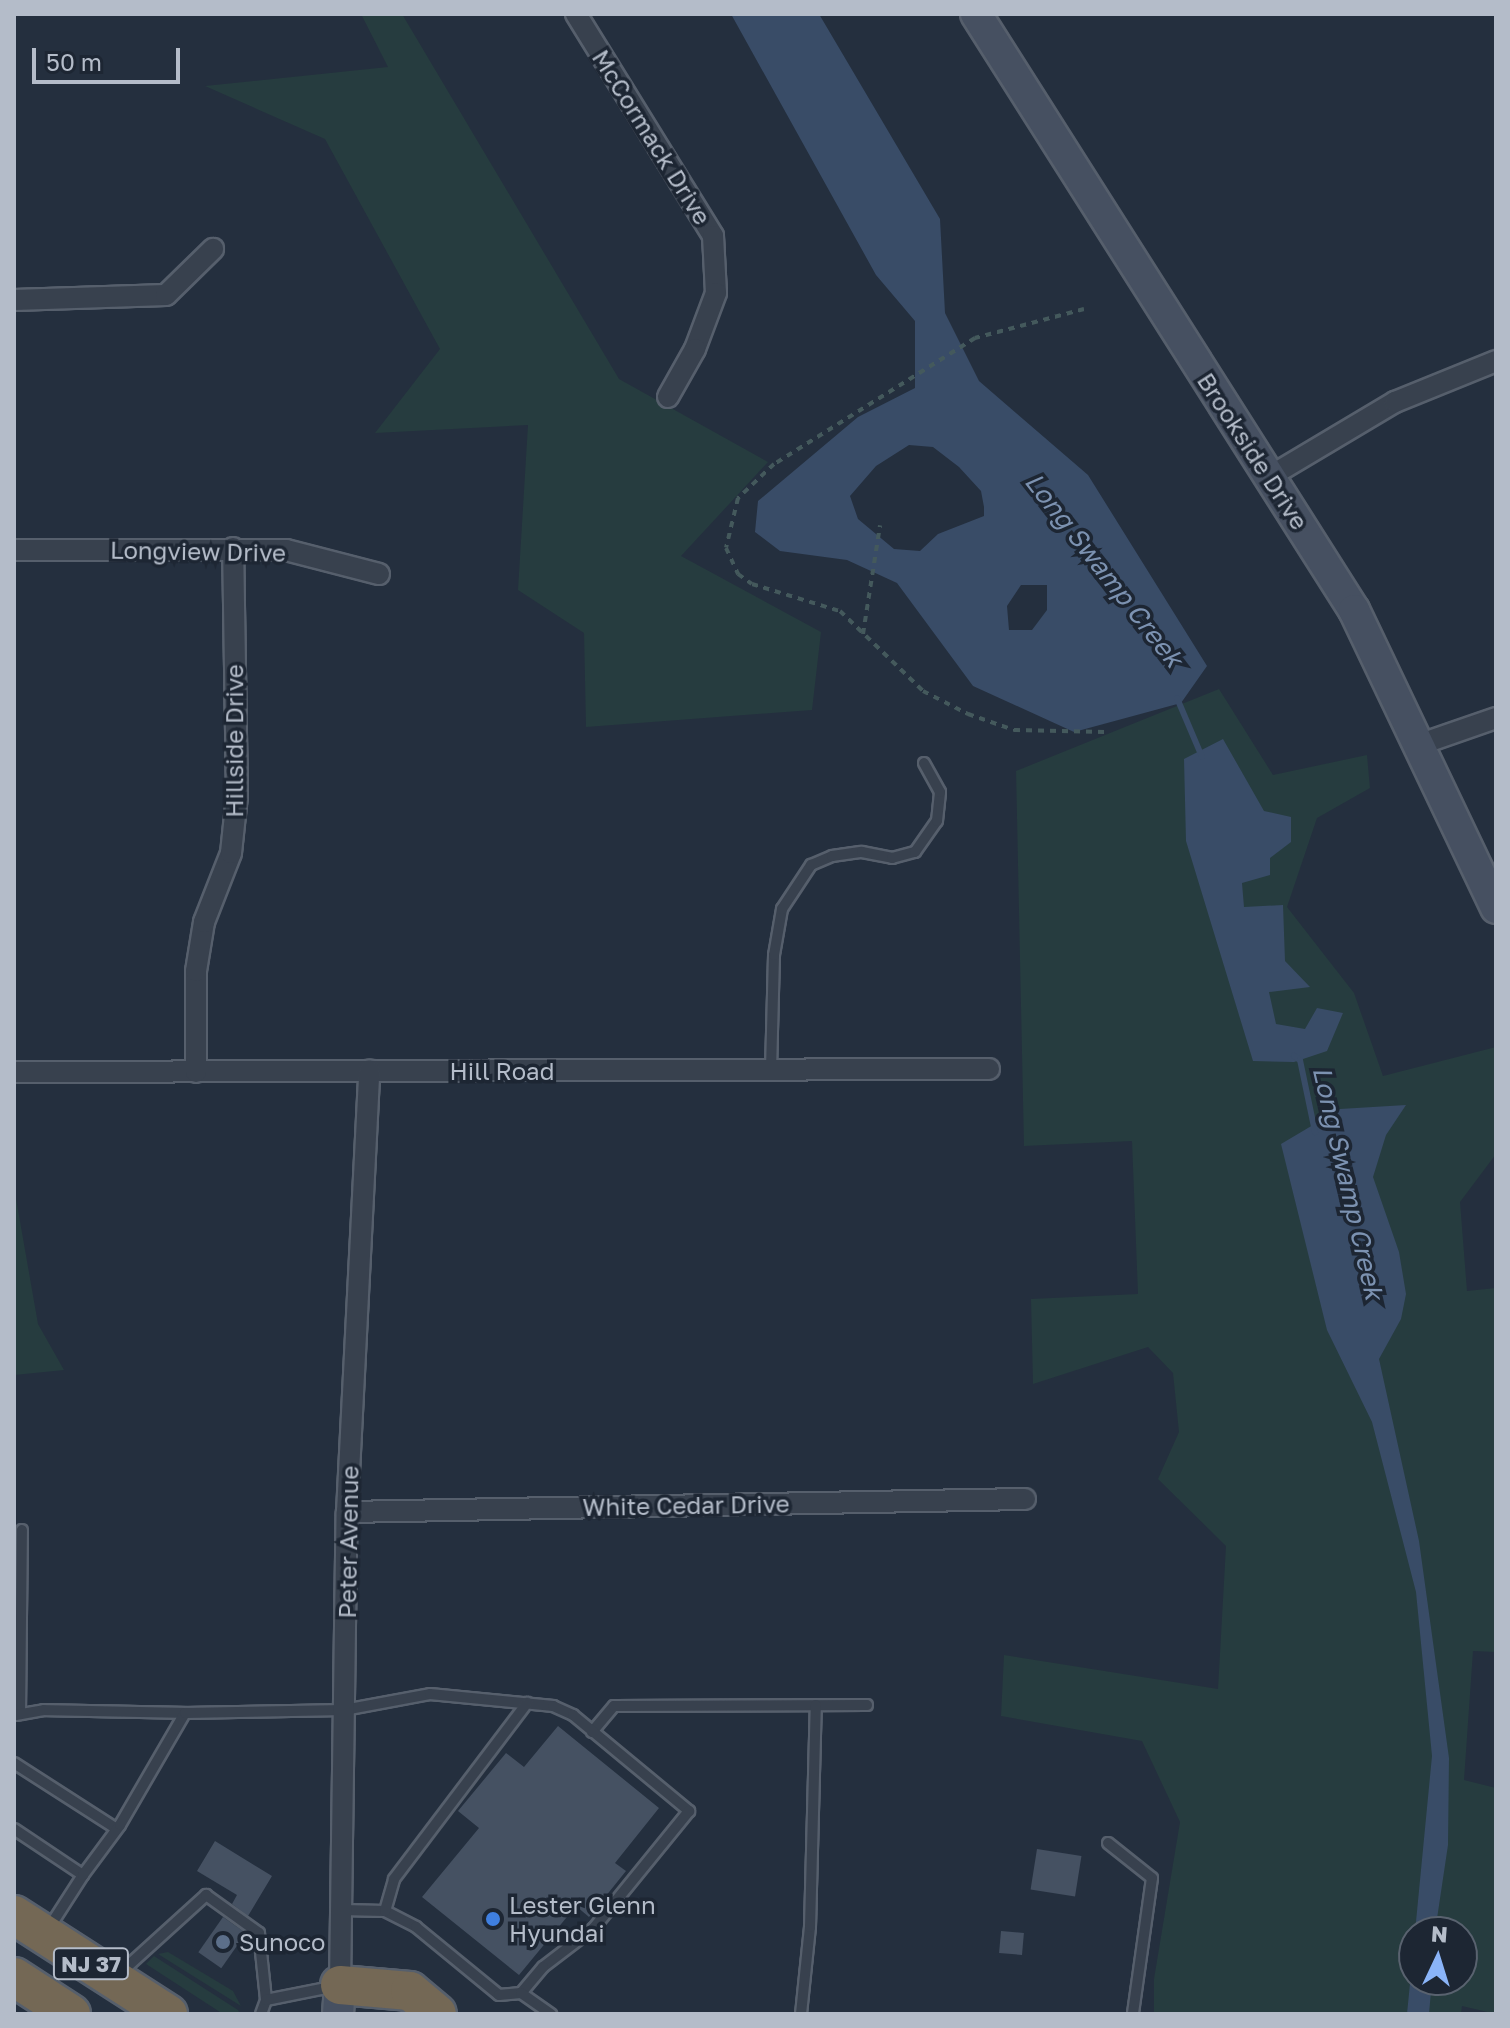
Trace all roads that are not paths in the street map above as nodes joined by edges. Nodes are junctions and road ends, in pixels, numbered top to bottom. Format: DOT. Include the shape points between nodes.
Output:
graph roads {
  1 [pos="576,14"];
  2 [pos="976,14"];
  3 [pos="213,249"];
  4 [pos="14,300"];
  5 [pos="1496,361"];
  6 [pos="668,397"];
  7 [pos="1269,477"];
  8 [pos="233,548"];
  9 [pos="14,550"];
  10 [pos="379,574"];
  11 [pos="1496,718"];
  12 [pos="1421,744"];
  13 [pos="924,763"];
  14 [pos="1496,908"];
  15 [pos="989,1069"];
  16 [pos="771,1070"];
  17 [pos="369,1071"];
  18 [pos="14,1072"];
  19 [pos="196,1072"];
  20 [pos="1025,1499"];
  21 [pos="347,1512"];
  22 [pos="22,1530"];
  23 [pos="527,1703"];
  24 [pos="816,1705"];
  25 [pos="867,1705"];
  26 [pos="344,1710"];
  27 [pos="185,1713"];
  28 [pos="17,1715"];
  29 [pos="592,1732"];
  30 [pos="14,1763"];
  31 [pos="14,1829"];
  32 [pos="117,1829"];
  33 [pos="1108,1843"];
  34 [pos="83,1875"];
  35 [pos="342,1910"];
  36 [pos="385,1911"];
  37 [pos="14,1915"];
  38 [pos="45,1935"];
  39 [pos="114,1979"];
  40 [pos="521,1993"];
  41 [pos="32,1995"];
  42 [pos="266,2000"];
  43 [pos="339,2000"];
  44 [pos="71,2014"];
  45 [pos="168,2014"];
  46 [pos="261,2014"];
  47 [pos="437,2014"];
  48 [pos="551,2014"];
  49 [pos="801,2014"];
  50 [pos="1133,2014"];
  1 -- 6 [label="street, McCormack Drive" via="713,236 716,293 695,349"];
  2 -- 7 [label="street, Brookside Drive"];
  3 -- 4 [label="street" via="166,295"];
  5 -- 7 [label="street" via="1395,402"];
  7 -- 12 [label="street, Brookside Drive" via="1354,610"];
  8 -- 9 [label="street, Longview Drive"];
  8 -- 10 [label="street, Longview Drive" via="286,550"];
  8 -- 19 [label="street, Hillside Drive" via="237,796 231,853 204,922 196,971"];
  11 -- 12 [label="street"];
  12 -- 14 [label="street, Brookside Drive"];
  13 -- 16 [label="lane" via="940,792 937,821 915,852 892,858 862,852 811,865 782,909 774,955"];
  15 -- 16 [label="street, Hill Road"];
  16 -- 17 [label="street, Hill Road"];
  17 -- 19 [label="street, Hill Road"];
  17 -- 21 [label="street, Peter Avenue"];
  18 -- 19 [label="street, Hill Road"];
  20 -- 21 [label="street, White Cedar Drive"];
  21 -- 26 [label="street, Peter Avenue"];
  22 -- 28 [label="lane"];
  23 -- 26 [label="lane" via="430,1694"];
  23 -- 29 [label="lane" via="553,1706"];
  23 -- 36 [label="lane" via="394,1879"];
  24 -- 25 [label="lane"];
  24 -- 29 [label="lane" via="614,1706"];
  24 -- 49 [label="lane" via="810,1927"];
  26 -- 27 [label="lane"];
  26 -- 35 [label="street, Peter Avenue"];
  27 -- 28 [label="lane"];
  27 -- 32 [label="lane"];
  29 -- 40 [label="lane" via="689,1811 594,1928 543,1967"];
  30 -- 32 [label="lane"];
  31 -- 34 [label="lane"];
  32 -- 34 [label="lane"];
  33 -- 50 [label="lane" via="1152,1878"];
  34 -- 38 [label="lane"];
  35 -- 36 [label="lane"];
  35 -- 43 [label="street, Peter Avenue"];
  36 -- 40 [label="lane" via="416,1927 499,1995"];
  37 -- 38 [label="highway, NJ 37"];
  38 -- 39 [label="highway, NJ 37"];
  39 -- 42 [label="lane" via="206,1895 259,1933"];
  39 -- 45 [label="highway, NJ 37"];
  40 -- 48 [label="lane"];
  41 -- 44 [label="highway, NJ 37"];
  42 -- 43 [label="lane"];
  42 -- 46 [label="lane"];
  43 -- 47 [label="highway" via="410,1991"];
}
